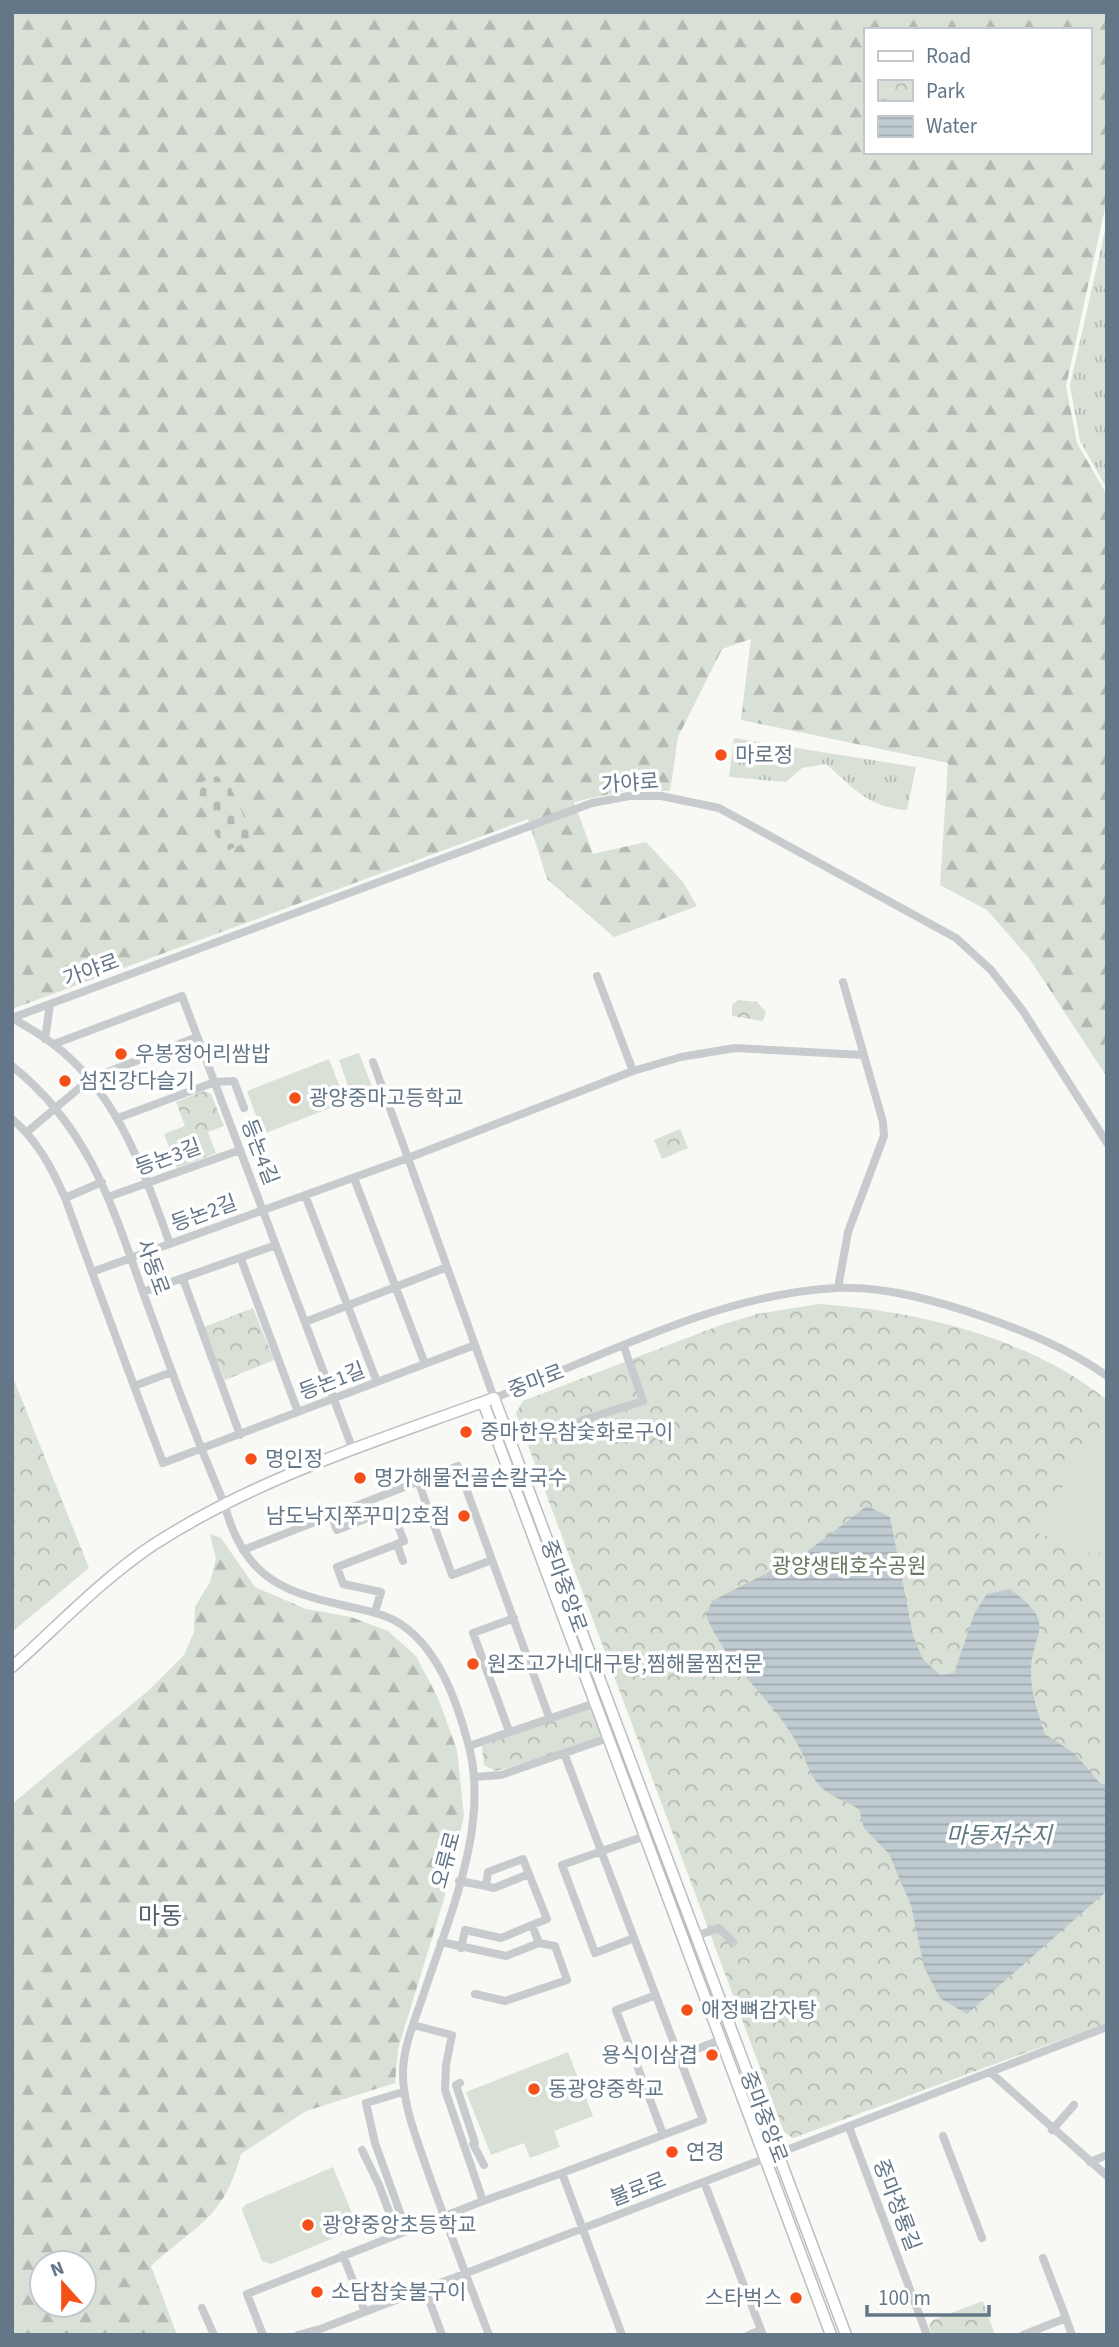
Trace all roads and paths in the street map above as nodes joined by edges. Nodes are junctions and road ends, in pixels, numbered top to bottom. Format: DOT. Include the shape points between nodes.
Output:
graph roads {
  1 [pos="597,976"];
  2 [pos="843,982"];
  3 [pos="50,1004"];
  4 [pos="12,1018"];
  5 [pos="197,1037"];
  6 [pos="50,1041"];
  7 [pos="863,1055"];
  8 [pos="373,1062"];
  9 [pos="12,1066"];
  10 [pos="634,1071"];
  11 [pos="90,1079"];
  12 [pos="215,1083"];
  13 [pos="57,1108"];
  14 [pos="244,1108"];
  15 [pos="118,1118"];
  16 [pos="12,1119"];
  17 [pos="27,1132"];
  18 [pos="1107,1143"];
  19 [pos="240,1150"];
  20 [pos="408,1158"];
  21 [pos="354,1178"];
  22 [pos="103,1182"];
  23 [pos="148,1183"];
  24 [pos="305,1195"];
  25 [pos="108,1197"];
  26 [pos="65,1198"];
  27 [pos="263,1210"];
  28 [pos="170,1244"];
  29 [pos="276,1245"];
  30 [pos="131,1258"];
  31 [pos="241,1259"];
  32 [pos="447,1267"];
  33 [pos="92,1272"];
  34 [pos="183,1279"];
  35 [pos="396,1287"];
  36 [pos="838,1288"];
  37 [pos="143,1292"];
  38 [pos="349,1305"];
  39 [pos="304,1322"];
  40 [pos="475,1345"];
  41 [pos="624,1347"];
  42 [pos="425,1364"];
  43 [pos="172,1372"];
  44 [pos="1107,1376"];
  45 [pos="377,1382"];
  46 [pos="134,1387"];
  47 [pos="334,1399"];
  48 [pos="489,1400"];
  49 [pos="298,1412"];
  50 [pos="574,1426"];
  51 [pos="240,1435"];
  52 [pos="202,1449"];
  53 [pos="353,1450"];
  54 [pos="418,1482"];
  55 [pos="224,1503"];
  56 [pos="331,1515"];
  57 [pos="397,1544"];
  58 [pos="243,1550"];
  59 [pos="492,1560"];
  60 [pos="403,1561"];
  61 [pos="376,1612"];
  62 [pos="514,1618"];
  63 [pos="12,1667"];
  64 [pos="595,1703"];
  65 [pos="549,1717"];
  66 [pos="509,1731"];
  67 [pos="608,1738"];
  68 [pos="469,1746"];
  69 [pos="564,1753"];
  70 [pos="474,1777"];
  71 [pos="645,1836"];
  72 [pos="602,1850"];
  73 [pos="529,1874"];
  74 [pos="459,1881"];
  75 [pos="486,1886"];
  76 [pos="532,1926"];
  77 [pos="696,1936"];
  78 [pos="634,1938"];
  79 [pos="441,1942"];
  80 [pos="733,1942"];
  81 [pos="539,1943"];
  82 [pos="461,1948"];
  83 [pos="475,1994"];
  84 [pos="656,1995"];
  85 [pos="413,2025"];
  86 [pos="1107,2027"];
  87 [pos="720,2040"];
  88 [pos="679,2056"];
  89 [pos="990,2072"];
  90 [pos="460,2083"];
  91 [pos="404,2092"];
  92 [pos="1073,2105"];
  93 [pos="849,2127"];
  94 [pos="1052,2130"];
  95 [pos="663,2134"];
  96 [pos="943,2136"];
  97 [pos="475,2143"];
  98 [pos="464,2148"];
  99 [pos="362,2150"];
  100 [pos="778,2154"];
  101 [pos="1107,2155"];
  102 [pos="764,2159"];
  103 [pos="1090,2162"];
  104 [pos="484,2165"];
  105 [pos="562,2173"];
  106 [pos="1107,2176"];
  107 [pos="704,2182"];
  108 [pos="483,2201"];
  109 [pos="443,2217"];
  110 [pos="583,2228"];
  111 [pos="407,2229"];
  112 [pos="397,2233"];
  113 [pos="982,2238"];
  114 [pos="343,2255"];
  115 [pos="1043,2258"];
  116 [pos="466,2273"];
  117 [pos="425,2289"];
  118 [pos="202,2308"];
  119 [pos="365,2312"];
  120 [pos="1066,2318"];
  121 [pos="762,2333"];
  122 [pos="1024,2334"];
  123 [pos="214,2335"];
  124 [pos="263,2335"];
  125 [pos="298,2335"];
  126 [pos="442,2335"];
  127 [pos="489,2335"];
  128 [pos="622,2335"];
  129 [pos="749,2335"];
  130 [pos="831,2335"];
  131 [pos="846,2335"];
  132 [pos="927,2335"];
  133 [pos="1072,2335"];
  1 -- 10 [label="street"];
  2 -- 7 [label="street"];
  3 -- 4 [label="street, 가야로"];
  3 -- 6 [label="street"];
  3 -- 18 [label="street, 가야로" via="592,803 661,796 719,808 956,938 991,970 1023,1011"];
  4 -- 6 [label="street"];
  5 -- 6 [label="street, 등논4길" via="182,996"];
  5 -- 11 [label="street"];
  5 -- 12 [label="street, 등논4길"];
  6 -- 11 [label="street"];
  7 -- 10 [label="street" via="735,1048 681,1056"];
  7 -- 36 [label="street" via="883,1122 883,1144 848,1232"];
  8 -- 20 [label="street, 중마중앙로"];
  9 -- 13 [label="street, 사동로"];
  10 -- 20 [label="street"];
  11 -- 13 [label="street"];
  11 -- 15 [label="street"];
  12 -- 14 [label="street" via="234,1081"];
  12 -- 15 [label="street"];
  12 -- 19 [label="street, 등논4길"];
  13 -- 17 [label="street"];
  13 -- 22 [label="street, 사동로"];
  15 -- 23 [label="street"];
  16 -- 17 [label="street"];
  17 -- 26 [label="street"];
  19 -- 23 [label="street, 등논3길"];
  19 -- 27 [label="street, 등논4길"];
  20 -- 21 [label="street, 등논2길"];
  20 -- 32 [label="street, 중마중앙로"];
  21 -- 24 [label="street, 등논2길"];
  21 -- 35 [label="street"];
  22 -- 25 [label="street, 사동로"];
  22 -- 26 [label="street"];
  23 -- 25 [label="street, 등논3길"];
  23 -- 28 [label="street"];
  24 -- 27 [label="street, 등논2길"];
  24 -- 38 [label="street"];
  25 -- 30 [label="street, 사동로"];
  26 -- 33 [label="street"];
  27 -- 28 [label="street, 등논2길"];
  27 -- 29 [label="street, 등논4길"];
  28 -- 30 [label="street, 등논2길"];
  29 -- 31 [label="street"];
  29 -- 39 [label="street, 등논4길"];
  30 -- 33 [label="street, 등논2길"];
  30 -- 37 [label="street, 사동로"];
  31 -- 34 [label="street"];
  31 -- 49 [label="street"];
  32 -- 35 [label="street"];
  32 -- 40 [label="street, 중마중앙로"];
  33 -- 46 [label="street"];
  34 -- 37 [label="street"];
  34 -- 51 [label="street"];
  35 -- 38 [label="street"];
  35 -- 42 [label="street"];
  36 -- 41 [label="street, 중마로" via="749,1301"];
  36 -- 44 [label="street, 중마로" via="901,1294 962,1309 1037,1336"];
  37 -- 43 [label="street, 사동로"];
  38 -- 39 [label="street"];
  38 -- 45 [label="street"];
  39 -- 47 [label="street, 등논4길"];
  40 -- 42 [label="street, 등논1길"];
  40 -- 48 [label="street, 중마중앙로"];
  41 -- 48 [label="street, 중마로"];
  41 -- 50 [label="street" via="643,1401"];
  42 -- 45 [label="street, 등논1길"];
  43 -- 46 [label="street"];
  43 -- 52 [label="street, 사동로"];
  45 -- 47 [label="street, 등논1길"];
  46 -- 52 [label="street, 등논1길" via="163,1464"];
  47 -- 49 [label="street, 등논1길"];
  47 -- 53 [label="street, 등논4길"];
  48 -- 53 [label="main road, 중마로"];
  48 -- 64 [label="main road, 중마중앙로"];
  48 -- 77 [label="main road, 중마중앙로"];
  49 -- 51 [label="street, 등논1길"];
  51 -- 52 [label="street, 등논1길"];
  52 -- 55 [label="street, 사동로"];
  53 -- 55 [label="main road, 중마로"];
  54 -- 56 [label="street"];
  54 -- 59 [label="street" via="452,1575"];
  54 -- 59 [label="street" via="458,1466"];
  55 -- 58 [label="street, 오류로" via="230,1529"];
  55 -- 63 [label="main road, 중마로" via="143,1553"];
  56 -- 57 [label="street" via="337,1530 391,1509 404,1541"];
  56 -- 58 [label="street"];
  57 -- 60 [label="street"];
  57 -- 61 [label="street" via="337,1566 343,1584 382,1592"];
  58 -- 61 [label="street, 오류로" via="275,1584 311,1598"];
  59 -- 62 [label="street"];
  61 -- 68 [label="street, 오류로" via="402,1625 427,1648"];
  62 -- 65 [label="street"];
  62 -- 66 [label="street" via="473,1633"];
  64 -- 65 [label="street"];
  64 -- 67 [label="main road, 중마중앙로"];
  65 -- 66 [label="street"];
  66 -- 68 [label="street"];
  67 -- 69 [label="street"];
  67 -- 71 [label="main road, 중마중앙로"];
  68 -- 70 [label="street, 오류로"];
  69 -- 70 [label="street" via="501,1775"];
  69 -- 72 [label="street"];
  70 -- 74 [label="street, 오류로" via="472,1836"];
  71 -- 72 [label="street"];
  71 -- 87 [label="main road, 중마중앙로"];
  72 -- 78 [label="street"];
  72 -- 78 [label="street" via="562,1865 595,1953"];
  73 -- 75 [label="street" via="494,1888"];
  73 -- 75 [label="street" via="523,1859 488,1872"];
  73 -- 76 [label="street" via="547,1919"];
  74 -- 75 [label="street"];
  74 -- 79 [label="street, 오류로"];
  76 -- 81 [label="street"];
  76 -- 82 [label="street" via="501,1937 465,1930"];
  77 -- 80 [label="street" via="719,1928"];
  77 -- 100 [label="main road, 중마중앙로"];
  78 -- 84 [label="street"];
  79 -- 82 [label="street"];
  79 -- 85 [label="street, 오류로"];
  81 -- 82 [label="street" via="506,1956"];
  81 -- 83 [label="street" via="555,1946 567,1980 505,2001"];
  84 -- 88 [label="street"];
  84 -- 95 [label="street" via="616,2010"];
  85 -- 91 [label="street, 오류로" via="403,2066"];
  85 -- 98 [label="street" via="452,2035 445,2090"];
  86 -- 89 [label="street, 불로로"];
  87 -- 88 [label="street"];
  87 -- 102 [label="main road, 중마중앙로"];
  88 -- 95 [label="street" via="703,2120"];
  89 -- 93 [label="street, 불로로"];
  89 -- 94 [label="street"];
  90 -- 97 [label="street" via="456,2085"];
  91 -- 109 [label="street, 오류로"];
  91 -- 111 [label="street" via="366,2103 375,2143"];
  92 -- 94 [label="street"];
  93 -- 100 [label="street, 불로로"];
  93 -- 132 [label="street, 중마청룡길"];
  94 -- 103 [label="street"];
  95 -- 105 [label="street"];
  96 -- 113 [label="street"];
  97 -- 98 [label="street"];
  97 -- 104 [label="street"];
  98 -- 108 [label="street"];
  99 -- 112 [label="street"];
  100 -- 102 [label="street, 불로로"];
  100 -- 131 [label="main road, 중마중앙로"];
  101 -- 103 [label="street"];
  102 -- 107 [label="street, 불로로"];
  102 -- 130 [label="main road, 중마중앙로"];
  103 -- 106 [label="street"];
  105 -- 108 [label="street"];
  105 -- 110 [label="street"];
  107 -- 110 [label="street, 불로로"];
  107 -- 121 [label="street"];
  108 -- 109 [label="street"];
  109 -- 111 [label="street"];
  109 -- 116 [label="street, 오류로"];
  110 -- 116 [label="street, 불로로"];
  110 -- 128 [label="street"];
  111 -- 112 [label="street"];
  112 -- 114 [label="street"];
  114 -- 119 [label="street"];
  114 -- 124 [label="street" via="247,2294"];
  115 -- 120 [label="street"];
  116 -- 117 [label="street, 불로로"];
  116 -- 127 [label="street, 오류로"];
  117 -- 119 [label="street, 불로로"];
  117 -- 126 [label="street"];
  118 -- 123 [label="street"];
  119 -- 125 [label="street, 불로로"];
  120 -- 122 [label="street"];
  120 -- 133 [label="street"];
  121 -- 129 [label="street"];
}
